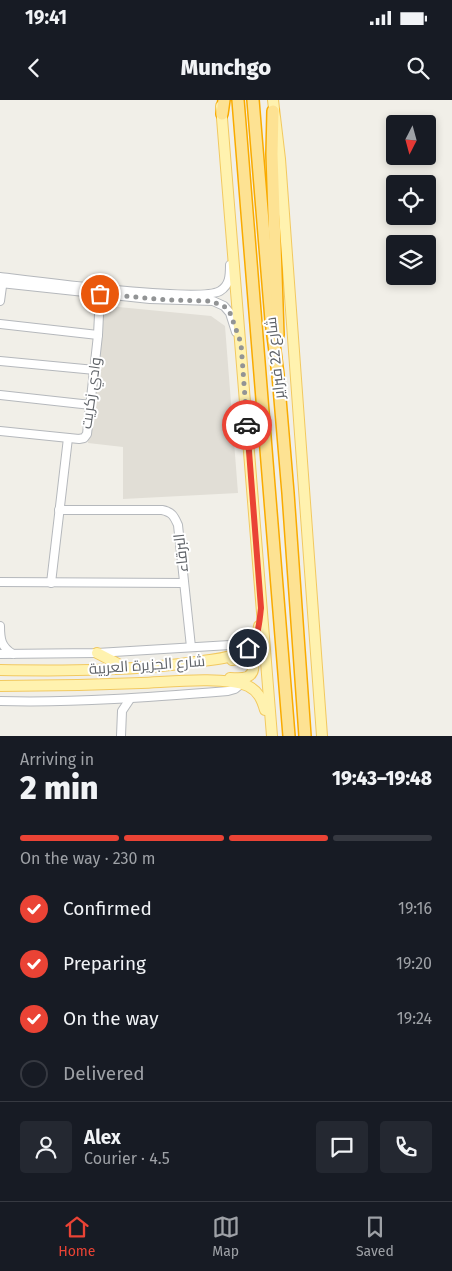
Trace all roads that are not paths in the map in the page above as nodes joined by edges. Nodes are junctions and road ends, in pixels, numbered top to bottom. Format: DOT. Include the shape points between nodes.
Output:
graph roads {
  1 [pos="216,100"];
  2 [pos="223,100"];
  3 [pos="238,100"];
  4 [pos="253,100"];
  5 [pos="273,105"];
  6 [pos="222,114"];
  7 [pos="232,233"];
  8 [pos="1,280"];
  9 [pos="100,294"];
  10 [pos="0,302"];
  11 [pos="0,324"];
  12 [pos="98,335"];
  13 [pos="241,343"];
  14 [pos="276,359"];
  15 [pos="0,360"];
  16 [pos="95,370"];
  17 [pos="0,395"];
  18 [pos="91,405"];
  19 [pos="0,431"];
  20 [pos="68,438"];
  21 [pos="59,510"];
  22 [pos="0,582"];
  23 [pos="51,583"];
  24 [pos="184,583"];
  25 [pos="261,608"];
  26 [pos="0,626"];
  27 [pos="0,638"];
  28 [pos="230,645"];
  29 [pos="190,647"];
  30 [pos="97,653"];
  31 [pos="0,654"];
  32 [pos="13,654"];
  33 [pos="185,664"];
  34 [pos="128,668"];
  35 [pos="0,670"];
  36 [pos="177,681"];
  37 [pos="241,684"];
  38 [pos="0,686"];
  39 [pos="130,699"];
  40 [pos="114,700"];
  41 [pos="0,701"];
  42 [pos="121,715"];
  43 [pos="271,731"];
  44 [pos="121,736"];
  45 [pos="289,736"];
  46 [pos="305,736"];
  47 [pos="322,736"];
  1 -- 6 [label="street"];
  2 -- 6 [label="highway"];
  3 -- 45 [label="highway, شارع 22 فبراير"];
  4 -- 14 [label="highway, شارع 22 فبراير"];
  5 -- 14 [label="highway" via="279,321"];
  5 -- 47 [label="main road, شارع 22 فبراير" via="280,158"];
  6 -- 7 [label="main road"];
  7 -- 8 [label="street" via="229,280 222,290 213,294 161,294"];
  7 -- 13 [label="main road"];
  8 -- 9 [label="street"];
  8 -- 10 [label="street"];
  9 -- 12 [label="street, وادي زكريت"];
  9 -- 13 [label="street" via="217,302 230,313"];
  11 -- 12 [label="street"];
  12 -- 16 [label="street, وادي زكريت"];
  13 -- 25 [label="main road"];
  14 -- 46 [label="highway, شارع 22 فبراير"];
  15 -- 16 [label="street"];
  16 -- 18 [label="street, وادي زكريت"];
  17 -- 18 [label="street"];
  18 -- 20 [label="street, وادي زكريت" via="87,434 82,439"];
  19 -- 20 [label="street, وادي زكريت"];
  20 -- 21 [label="street"];
  21 -- 23 [label="street"];
  21 -- 24 [label="street, البرقاء" via="170,512 178,525"];
  22 -- 23 [label="street"];
  23 -- 24 [label="street"];
  24 -- 29 [label="street, البرقاء"];
  25 -- 33 [label="main road, شارع الجزيرة العربية" via="259,631 248,648 223,658"];
  25 -- 43 [label="main road"];
  26 -- 27 [label="street"];
  27 -- 32 [label="street" via="2,645"];
  28 -- 29 [label="street, شارع الجزيرة العربية"];
  29 -- 30 [label="street, شارع الجزيرة العربية"];
  30 -- 32 [label="street, شارع الجزيرة العربية"];
  30 -- 34 [label="main road"];
  31 -- 32 [label="street, شارع الجزيرة العربية"];
  33 -- 34 [label="main road, شارع الجزيرة العربية"];
  33 -- 36 [label="main road" via="245,659 254,668 252,674 244,678"];
  34 -- 35 [label="main road, شارع الجزيرة العربية"];
  36 -- 37 [label="main road, شارع الجزيرة العربية"];
  36 -- 38 [label="main road, شارع الجزيرة العربية"];
  37 -- 39 [label="street" via="228,691"];
  37 -- 43 [label="main road, شارع الجزيرة العربية" via="252,688 261,697"];
  39 -- 40 [label="street"];
  39 -- 42 [label="street"];
  40 -- 41 [label="street"];
  40 -- 42 [label="street"];
  42 -- 44 [label="street"];
}
